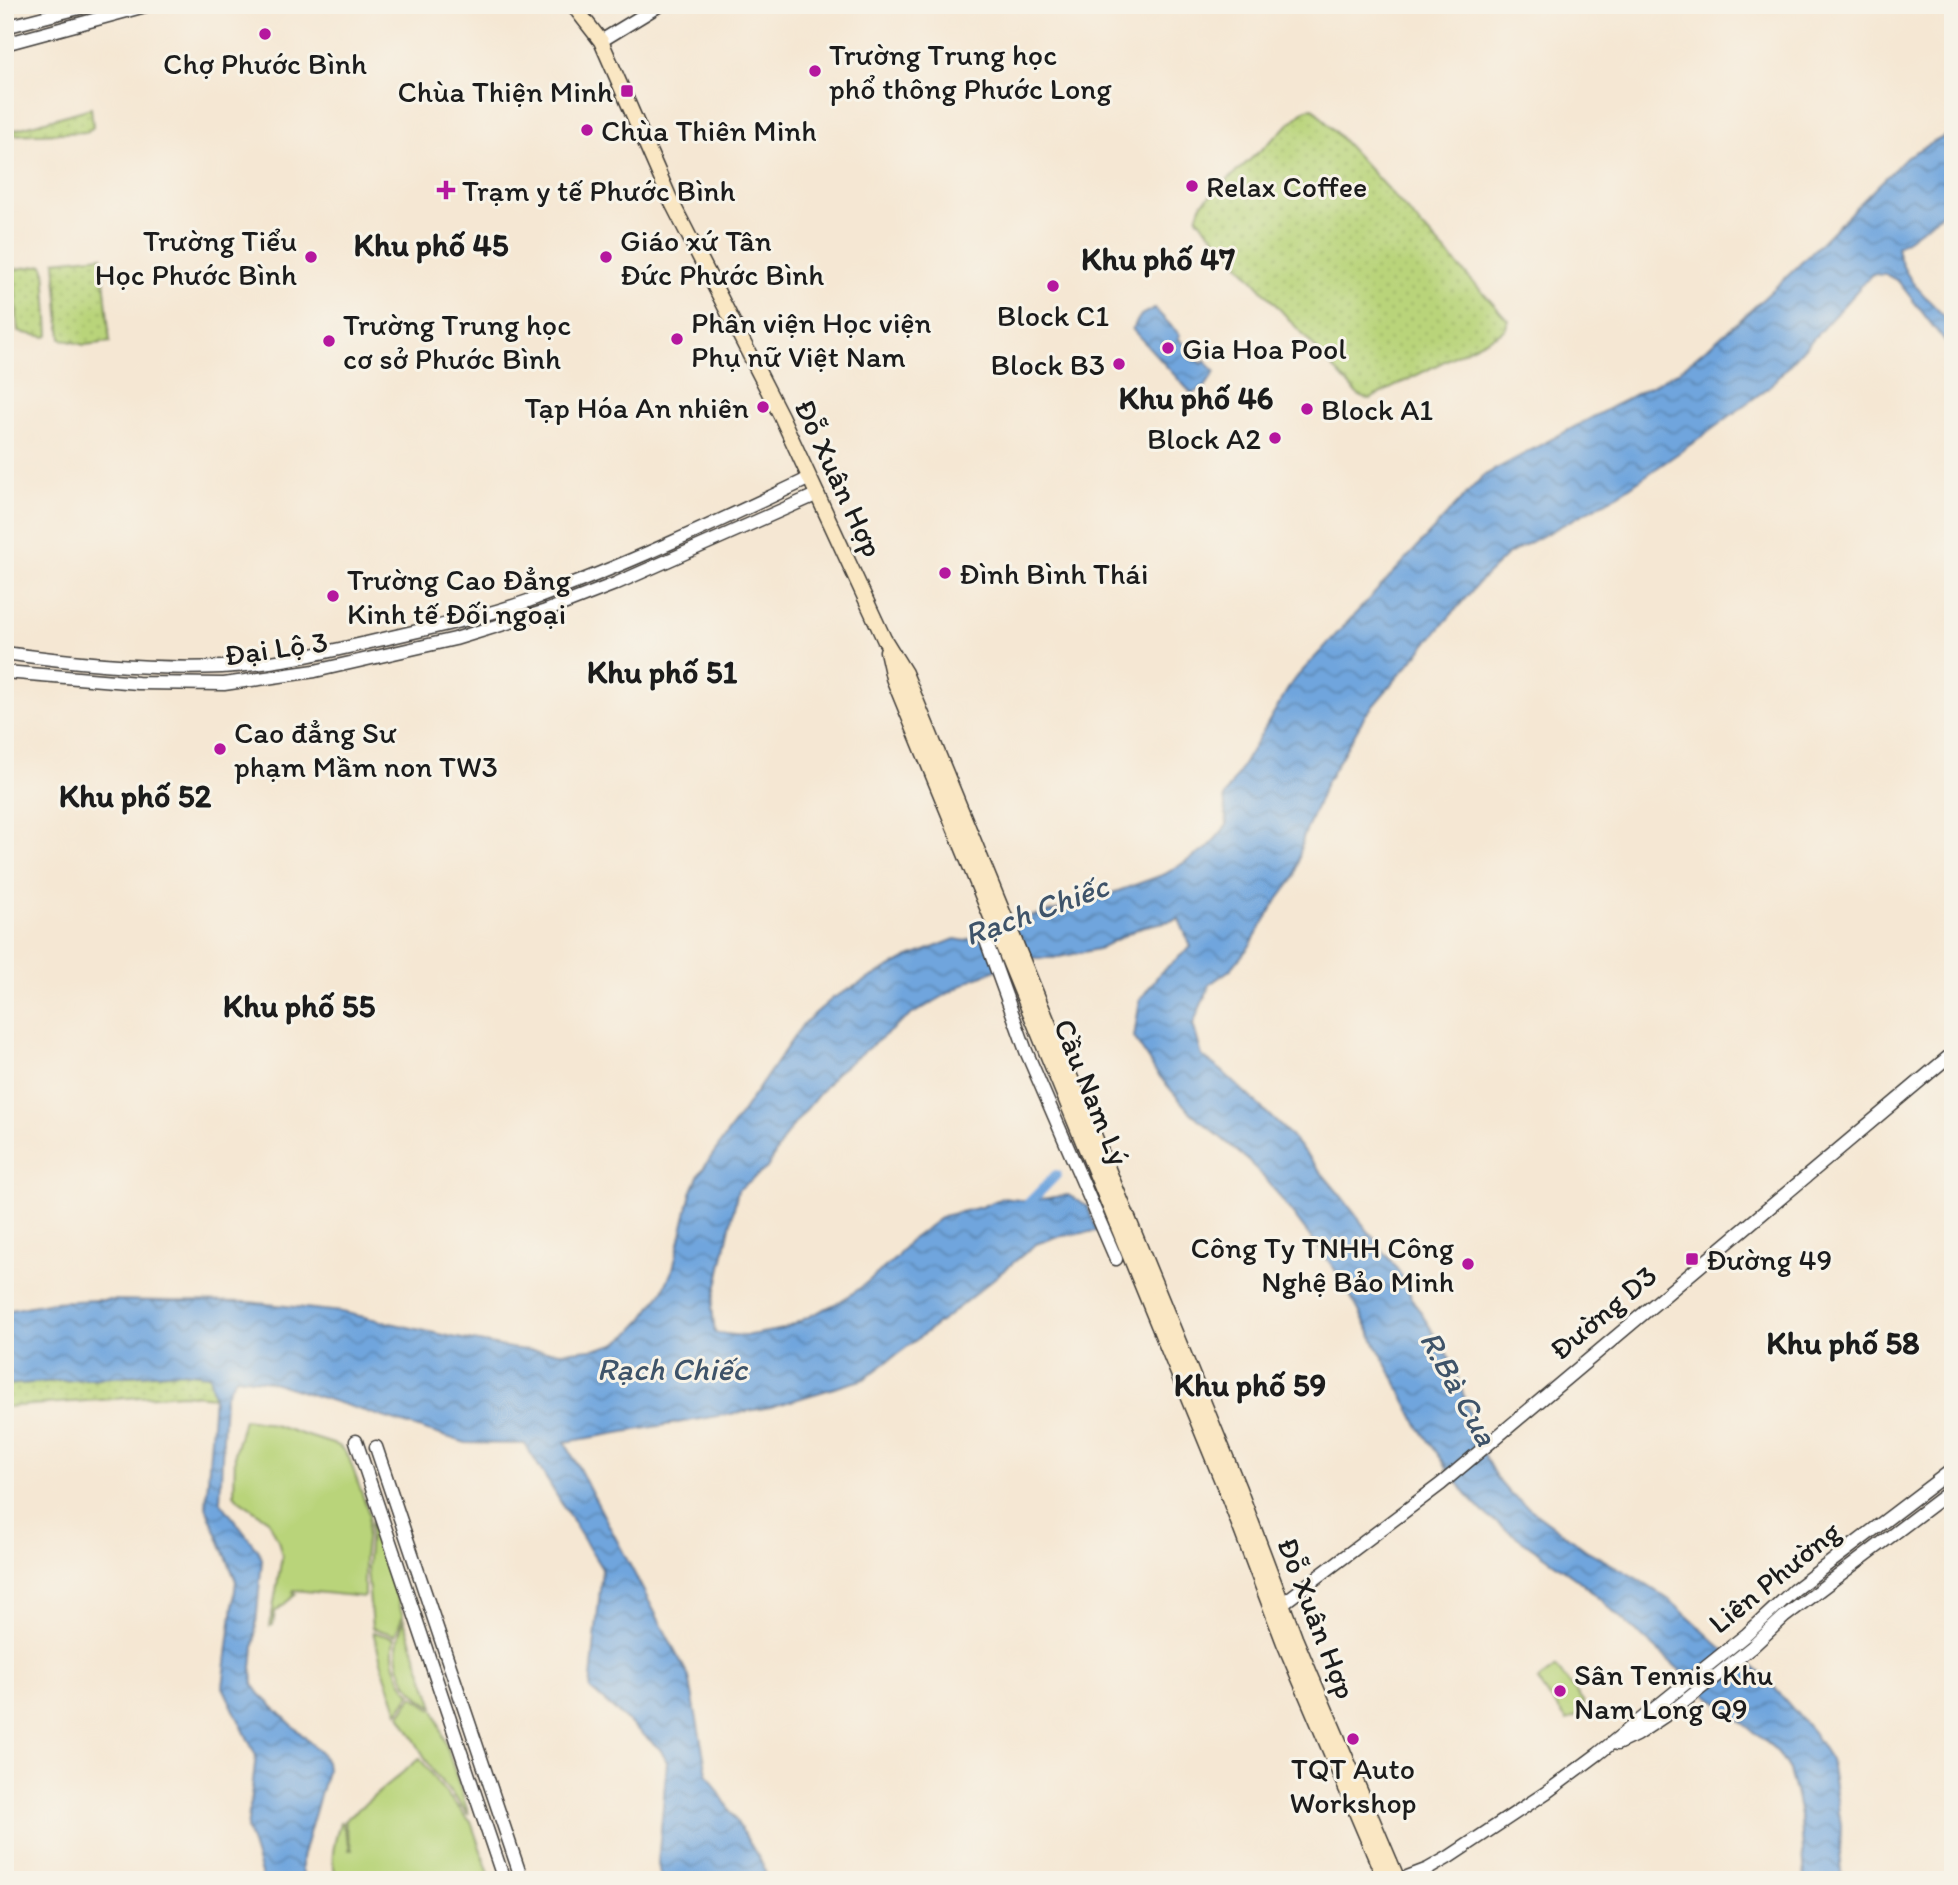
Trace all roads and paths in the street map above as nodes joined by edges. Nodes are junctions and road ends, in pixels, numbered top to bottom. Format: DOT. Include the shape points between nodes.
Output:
graph roads {
  1 [pos="91,5"];
  2 [pos="149,5"];
  3 [pos="573,5"];
  4 [pos="660,5"];
  5 [pos="5,27"];
  6 [pos="601,41"];
  7 [pos="5,44"];
  8 [pos="810,478"];
  9 [pos="818,494"];
  10 [pos="5,653"];
  11 [pos="5,672"];
  12 [pos="961,823"];
  13 [pos="984,936"];
  14 [pos="1953,1053"];
  15 [pos="1116,1259"];
  16 [pos="1186,1376"];
  17 [pos="356,1441"];
  18 [pos="376,1447"];
  19 [pos="1953,1469"];
  20 [pos="1953,1489"];
  21 [pos="1276,1607"];
  22 [pos="431,1611"];
  23 [pos="415,1616"];
  24 [pos="1598,1754"];
  25 [pos="501,1817"];
  26 [pos="485,1822"];
  27 [pos="504,1880"];
  28 [pos="522,1880"];
  29 [pos="1385,1880"];
  30 [pos="1399,1880"];
  1 -- 5 [label="street"];
  2 -- 7 [label="street"];
  3 -- 6 [label="main road, Đỗ Xuân Hợp"];
  4 -- 6 [label="street"];
  6 -- 8 [label="main road, Đỗ Xuân Hợp" via="670,199"];
  8 -- 9 [label="main road, Đỗ Xuân Hợp"];
  8 -- 10 [label="street, Đại Lộ 3" via="668,544 526,602 312,656 223,667"];
  9 -- 11 [label="street, Đại Lộ 3" via="543,612 455,639 315,671 224,684 138,683"];
  9 -- 12 [label="main road, Đỗ Xuân Hợp" via="884,639 905,673"];
  12 -- 16 [label="main road, Cầu Nam Lý"];
  13 -- 15 [label="street" via="1026,1051"];
  14 -- 21 [label="street, Đường D3" via="1441,1484"];
  16 -- 21 [label="main road, Đỗ Xuân Hợp"];
  17 -- 23 [label="street"];
  18 -- 22 [label="street"];
  19 -- 24 [label="street, Liên Phường" via="1794,1590"];
  20 -- 24 [label="street, Liên Phường" via="1784,1617 1675,1709"];
  21 -- 29 [label="main road, Đỗ Xuân Hợp"];
  21 -- 30 [label="main road, Đỗ Xuân Hợp"];
  22 -- 23 [label="street"];
  22 -- 25 [label="street"];
  23 -- 26 [label="street"];
  24 -- 30 [label="street, Liên Phường" via="1475,1841 1429,1869"];
  25 -- 26 [label="street"];
  25 -- 28 [label="street"];
  26 -- 27 [label="street"];
}
